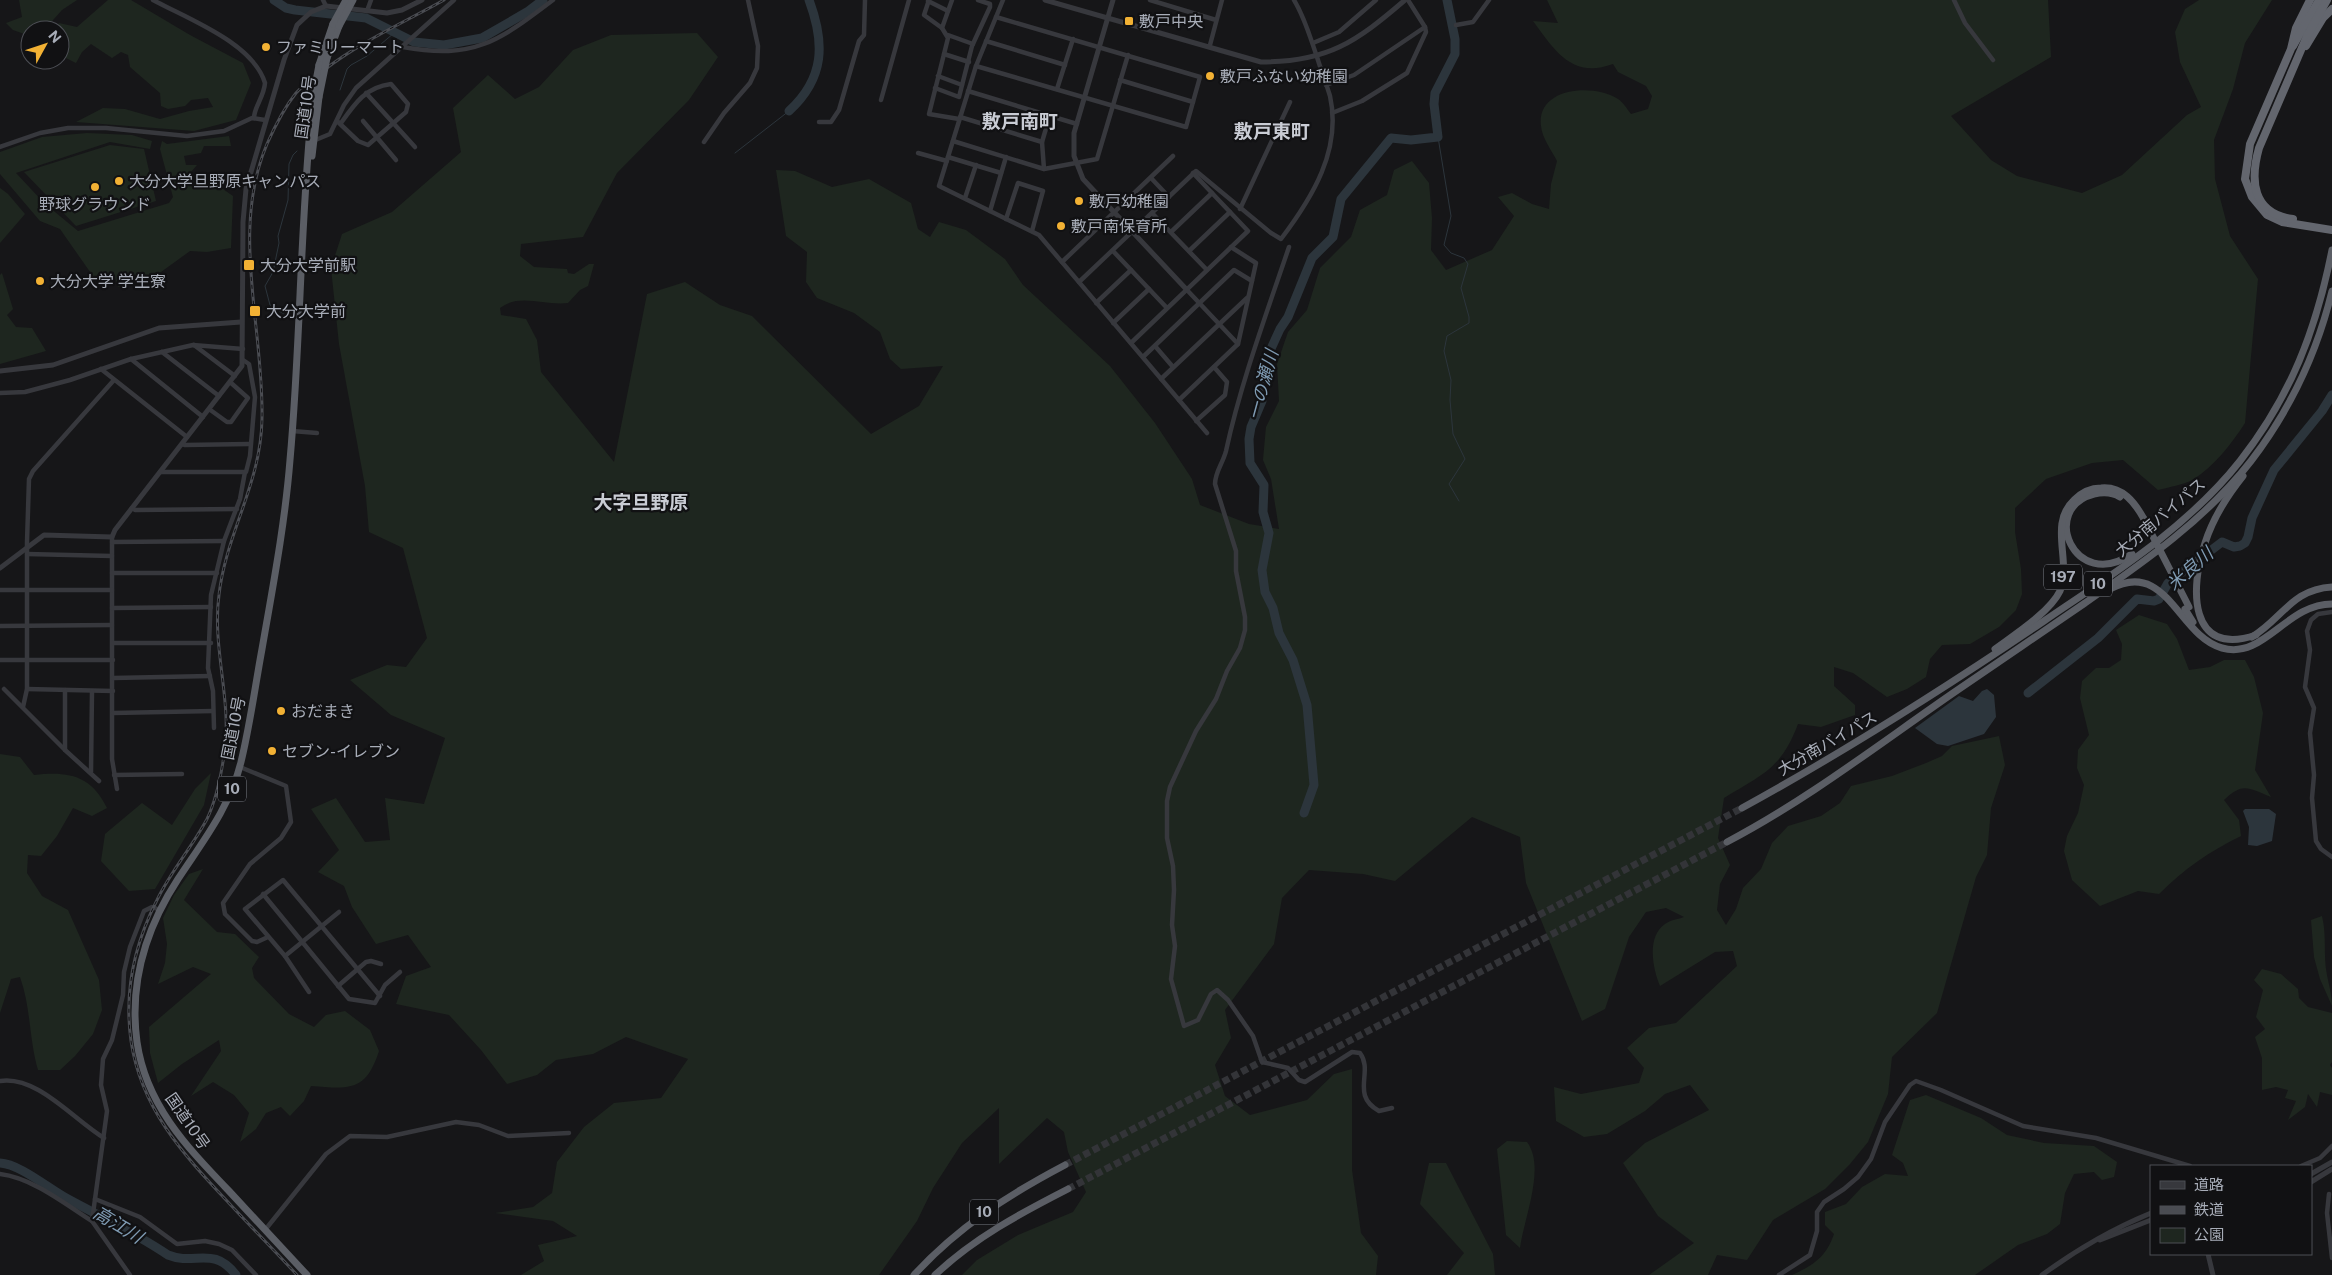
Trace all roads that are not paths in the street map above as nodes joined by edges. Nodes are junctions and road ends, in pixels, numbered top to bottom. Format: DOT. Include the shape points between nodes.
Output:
graph roads {
  1 [pos="153,0"];
  2 [pos="323,0"];
  3 [pos="346,0"];
  4 [pos="353,0"];
  5 [pos="371,0"];
  6 [pos="422,0"];
  7 [pos="454,0"];
  8 [pos="553,0"];
  9 [pos="748,0"];
  10 [pos="865,0"];
  11 [pos="909,0"];
  12 [pos="928,0"];
  13 [pos="952,0"];
  14 [pos="978,0"];
  15 [pos="1003,0"];
  16 [pos="1045,0"];
  17 [pos="1114,0"];
  18 [pos="1150,0"];
  19 [pos="1222,0"];
  20 [pos="1294,0"];
  21 [pos="1376,0"];
  22 [pos="1407,0"];
  23 [pos="1489,0"];
  24 [pos="1954,0"];
  25 [pos="2310,0"];
  26 [pos="2320,0"];
  27 [pos="2327,0"];
  28 [pos="326,6"];
  29 [pos="2332,8"];
  30 [pos="367,11"];
  31 [pos="948,11"];
  32 [pos="996,17"];
  33 [pos="1108,19"];
  34 [pos="1216,20"];
  35 [pos="336,25"];
  36 [pos="1456,26"];
  37 [pos="1425,27"];
  38 [pos="942,28"];
  39 [pos="948,35"];
  40 [pos="1073,39"];
  41 [pos="986,41"];
  42 [pos="1313,43"];
  43 [pos="973,44"];
  44 [pos="1210,45"];
  45 [pos="405,46"];
  46 [pos="1100,47"];
  47 [pos="2291,49"];
  48 [pos="2302,52"];
  49 [pos="944,54"];
  50 [pos="1128,55"];
  51 [pos="1317,57"];
  52 [pos="1993,60"];
  53 [pos="969,62"];
  54 [pos="1065,65"];
  55 [pos="976,66"];
  56 [pos="938,76"];
  57 [pos="1120,80"];
  58 [pos="962,85"];
  59 [pos="1326,85"];
  60 [pos="935,88"];
  61 [pos="1057,90"];
  62 [pos="968,91"];
  63 [pos="366,93"];
  64 [pos="316,97"];
  65 [pos="1085,98"];
  66 [pos="881,100"];
  67 [pos="1193,102"];
  68 [pos="1290,102"];
  69 [pos="1112,106"];
  70 [pos="1332,113"];
  71 [pos="1050,115"];
  72 [pos="254,118"];
  73 [pos="960,118"];
  74 [pos="265,120"];
  75 [pos="362,121"];
  76 [pos="339,122"];
  77 [pos="819,122"];
  78 [pos="394,123"];
  79 [pos="1077,124"];
  80 [pos="377,138"];
  81 [pos="312,139"];
  82 [pos="952,141"];
  83 [pos="704,142"];
  84 [pos="1042,142"];
  85 [pos="0,147"];
  86 [pos="414,147"];
  87 [pos="918,153"];
  88 [pos="1173,156"];
  89 [pos="1006,157"];
  90 [pos="948,159"];
  91 [pos="396,160"];
  92 [pos="1076,163"];
  93 [pos="976,165"];
  94 [pos="1044,169"];
  95 [pos="1001,173"];
  96 [pos="1194,174"];
  97 [pos="1151,178"];
  98 [pos="1212,193"];
  99 [pos="1169,197"];
  100 [pos="965,198"];
  101 [pos="1240,209"];
  102 [pos="990,211"];
  103 [pos="1230,212"];
  104 [pos="1113,213"];
  105 [pos="1152,213"];
  106 [pos="1006,219"];
  107 [pos="2332,224"];
  108 [pos="2332,230"];
  109 [pos="1032,232"];
  110 [pos="1132,232"];
  111 [pos="1170,232"];
  112 [pos="1231,247"];
  113 [pos="1289,247"];
  114 [pos="2332,250"];
  115 [pos="1112,251"];
  116 [pos="1189,251"];
  117 [pos="1062,262"];
  118 [pos="1131,270"];
  119 [pos="1207,270"];
  120 [pos="1252,281"];
  121 [pos="1079,282"];
  122 [pos="1149,289"];
  123 [pos="1187,290"];
  124 [pos="2332,291"];
  125 [pos="1247,298"];
  126 [pos="1096,302"];
  127 [pos="1200,304"];
  128 [pos="1167,308"];
  129 [pos="241,322"];
  130 [pos="1113,323"];
  131 [pos="1220,323"];
  132 [pos="1131,343"];
  133 [pos="1238,344"];
  134 [pos="194,345"];
  135 [pos="1156,346"];
  136 [pos="243,349"];
  137 [pos="162,352"];
  138 [pos="1142,357"];
  139 [pos="130,359"];
  140 [pos="243,360"];
  141 [pos="1173,367"];
  142 [pos="1214,367"];
  143 [pos="101,369"];
  144 [pos="0,371"];
  145 [pos="234,376"];
  146 [pos="1160,378"];
  147 [pos="114,380"];
  148 [pos="230,382"];
  149 [pos="0,393"];
  150 [pos="219,396"];
  151 [pos="1179,400"];
  152 [pos="209,409"];
  153 [pos="203,417"];
  154 [pos="1196,421"];
  155 [pos="2276,425"];
  156 [pos="292,432"];
  157 [pos="317,433"];
  158 [pos="1207,434"];
  159 [pos="187,437"];
  160 [pos="182,444"];
  161 [pos="249,444"];
  162 [pos="160,472"];
  163 [pos="245,472"];
  164 [pos="2230,474"];
  165 [pos="132,508"];
  166 [pos="237,509"];
  167 [pos="2143,521"];
  168 [pos="112,539"];
  169 [pos="224,541"];
  170 [pos="27,546"];
  171 [pos="27,554"];
  172 [pos="112,556"];
  173 [pos="0,568"];
  174 [pos="112,573"];
  175 [pos="217,573"];
  176 [pos="2332,587"];
  177 [pos="0,590"];
  178 [pos="27,590"];
  179 [pos="112,590"];
  180 [pos="2332,604"];
  181 [pos="211,607"];
  182 [pos="112,608"];
  183 [pos="2187,608"];
  184 [pos="2332,612"];
  185 [pos="112,625"];
  186 [pos="0,626"];
  187 [pos="27,626"];
  188 [pos="113,643"];
  189 [pos="211,643"];
  190 [pos="0,660"];
  191 [pos="27,660"];
  192 [pos="113,660"];
  193 [pos="210,676"];
  194 [pos="113,678"];
  195 [pos="4,689"];
  196 [pos="27,689"];
  197 [pos="65,690"];
  198 [pos="1941,690"];
  199 [pos="1957,690"];
  200 [pos="92,691"];
  201 [pos="113,691"];
  202 [pos="23,707"];
  203 [pos="214,711"];
  204 [pos="113,713"];
  205 [pos="214,728"];
  206 [pos="64,750"];
  207 [pos="240,767"];
  208 [pos="91,772"];
  209 [pos="182,774"];
  210 [pos="114,775"];
  211 [pos="99,781"];
  212 [pos="117,788"];
  213 [pos="1742,808"];
  214 [pos="1727,842"];
  215 [pos="2332,857"];
  216 [pos="263,894"];
  217 [pos="160,910"];
  218 [pos="339,912"];
  219 [pos="322,925"];
  220 [pos="268,937"];
  221 [pos="302,942"];
  222 [pos="285,956"];
  223 [pos="381,964"];
  224 [pos="358,969"];
  225 [pos="400,972"];
  226 [pos="338,986"];
  227 [pos="309,992"];
  228 [pos="380,996"];
  229 [pos="0,1081"];
  230 [pos="1392,1108"];
  231 [pos="569,1132"];
  232 [pos="104,1138"];
  233 [pos="2332,1146"];
  234 [pos="2332,1162"];
  235 [pos="1065,1165"];
  236 [pos="2187,1165"];
  237 [pos="2303,1165"];
  238 [pos="2332,1169"];
  239 [pos="2312,1173"];
  240 [pos="0,1174"];
  241 [pos="2312,1181"];
  242 [pos="1068,1189"];
  243 [pos="2329,1194"];
  244 [pos="95,1199"];
  245 [pos="2327,1206"];
  246 [pos="2331,1211"];
  247 [pos="2150,1213"];
  248 [pos="2150,1220"];
  249 [pos="92,1222"];
  250 [pos="265,1230"];
  251 [pos="2090,1244"];
  252 [pos="2208,1255"];
  253 [pos="2332,1258"];
  254 [pos="130,1275"];
  255 [pos="256,1275"];
  256 [pos="307,1275"];
  257 [pos="914,1275"];
  258 [pos="935,1275"];
  259 [pos="1779,1275"];
  260 [pos="2042,1275"];
  261 [pos="2213,1275"];
  1 -- 72 [label="street" via="221,36 250,59 265,83"];
  2 -- 28 [label="street"];
  3 -- 35 [label="highway, 国道10号 / 10, bridge"];
  4 -- 35 [label="highway, 国道10号 / 10, bridge"];
  5 -- 30 [label="street"];
  6 -- 30 [label="street" via="392,13"];
  7 -- 45 [label="street"];
  8 -- 45 [label="street" via="511,31 474,48 448,52"];
  9 -- 83 [label="street" via="758,46 757,68 750,83 724,112"];
  10 -- 77 [label="street" via="864,35 859,41 839,110 831,122"];
  11 -- 66 [label="street"];
  12 -- 31 [label="street"];
  12 -- 38 [label="street" via="924,15"];
  13 -- 31 [label="street"];
  14 -- 43 [label="street" via="990,4 990,7"];
  15 -- 32 [label="street"];
  16 -- 33 [label="street"];
  17 -- 33 [label="street"];
  18 -- 34 [label="street"];
  19 -- 34 [label="street"];
  20 -- 42 [label="street"];
  21 -- 42 [label="street" via="1339,32"];
  22 -- 37 [label="street"];
  22 -- 51 [label="street" via="1350,42"];
  23 -- 36 [label="street" via="1474,22"];
  24 -- 52 [label="street" via="1965,23"];
  25 -- 47 [label="highway" via="2296,28"];
  26 -- 47 [label="highway"];
  27 -- 48 [label="highway" via="2316,17"];
  28 -- 30 [label="street"];
  28 -- 74 [label="street" via="307,15 291,38"];
  29 -- 48 [label="highway"];
  31 -- 38 [label="street"];
  32 -- 40 [label="street"];
  32 -- 41 [label="street"];
  33 -- 46 [label="street"];
  33 -- 51 [label="street" via="1262,62 1290,62"];
  34 -- 44 [label="street"];
  35 -- 64 [label="highway, 国道10号 / 10, bridge"];
  35 -- 64 [label="highway, 国道10号 / 10, bridge" via="319,64"];
  37 -- 59 [label="street" via="1354,75"];
  37 -- 70 [label="street" via="1426,32 1407,73 1362,101"];
  38 -- 39 [label="street"];
  39 -- 43 [label="street"];
  39 -- 49 [label="street"];
  40 -- 46 [label="street"];
  40 -- 54 [label="street"];
  41 -- 54 [label="street"];
  41 -- 55 [label="street"];
  42 -- 51 [label="street"];
  43 -- 53 [label="street"];
  45 -- 76 [label="street" via="356,88 346,102"];
  46 -- 50 [label="street"];
  46 -- 65 [label="street"];
  47 -- 108 [label="highway" via="2250,144 2245,179 2252,197 2266,215 2282,222"];
  48 -- 107 [label="highway" via="2259,148 2253,168 2254,188 2262,202 2275,213"];
  49 -- 53 [label="street"];
  49 -- 56 [label="street"];
  50 -- 57 [label="street"];
  50 -- 67 [label="street" via="1200,77"];
  51 -- 59 [label="street"];
  53 -- 58 [label="street"];
  54 -- 61 [label="street"];
  55 -- 61 [label="street"];
  55 -- 62 [label="street"];
  56 -- 58 [label="street"];
  56 -- 60 [label="street"];
  57 -- 67 [label="street"];
  57 -- 69 [label="street"];
  58 -- 60 [label="street" via="959,96"];
  59 -- 70 [label="street"];
  60 -- 73 [label="street" via="929,114"];
  61 -- 65 [label="street"];
  62 -- 71 [label="street"];
  62 -- 73 [label="street"];
  63 -- 76 [label="street"];
  63 -- 78 [label="street"];
  63 -- 78 [label="street" via="392,84 409,107"];
  64 -- 81 [label="highway, 国道10号 / 10"];
  65 -- 69 [label="street"];
  65 -- 79 [label="street"];
  67 -- 69 [label="street" via="1186,127"];
  68 -- 101 [label="street"];
  69 -- 92 [label="street" via="1097,159"];
  70 -- 101 [label="street" via="1331,148 1322,172 1281,239"];
  71 -- 79 [label="street"];
  71 -- 84 [label="street"];
  72 -- 74 [label="street"];
  72 -- 85 [label="street" via="228,130 200,135 80,128 40,133"];
  73 -- 82 [label="street"];
  73 -- 84 [label="street"];
  74 -- 129 [label="street" via="244,199"];
  75 -- 80 [label="street"];
  76 -- 80 [label="street" via="363,144 370,144"];
  76 -- 81 [label="street" via="330,134"];
  78 -- 80 [label="street"];
  78 -- 86 [label="street"];
  79 -- 92 [label="street" via="1073,142"];
  80 -- 91 [label="street"];
  81 -- 156 [label="highway, 国道10号 / 10" via="303,224"];
  82 -- 89 [label="street"];
  82 -- 90 [label="street"];
  84 -- 94 [label="street"];
  87 -- 90 [label="street"];
  88 -- 97 [label="street"];
  89 -- 94 [label="street"];
  89 -- 95 [label="street"];
  90 -- 93 [label="street"];
  90 -- 100 [label="street" via="939,186"];
  92 -- 94 [label="street"];
  92 -- 104 [label="street" via="1083,179"];
  93 -- 95 [label="street"];
  93 -- 100 [label="street"];
  95 -- 102 [label="street"];
  96 -- 98 [label="street"];
  96 -- 99 [label="street"];
  96 -- 101 [label="street" via="1196,171 1200,173"];
  97 -- 99 [label="street"];
  97 -- 104 [label="street"];
  98 -- 103 [label="street"];
  98 -- 111 [label="street"];
  99 -- 105 [label="street"];
  100 -- 102 [label="street"];
  102 -- 106 [label="street"];
  103 -- 112 [label="street" via="1248,231"];
  103 -- 116 [label="street"];
  104 -- 110 [label="street"];
  104 -- 117 [label="street"];
  105 -- 110 [label="street"];
  105 -- 111 [label="street"];
  106 -- 109 [label="street"];
  106 -- 109 [label="street" via="1018,184 1043,191"];
  109 -- 117 [label="street" via="1039,235"];
  110 -- 115 [label="street"];
  110 -- 123 [label="street"];
  111 -- 116 [label="street"];
  112 -- 119 [label="street"];
  112 -- 120 [label="street" via="1256,263"];
  113 -- 230 [label="street" via="1236,406 1226,452 1216,475 1215,484 1236,551 1245,630 1216,699 1196,731 1170,787 1167,838 1173,866 1175,946 1170,979 1184,1026 1198,1020 1211,994 1217,990 1253,1036 1262,1062 1288,1068 1305,1082 1352,1052 1360,1052 1365,1066 1362,1085 1366,1098 1379,1111"];
  114 -- 164 [label="highway, 大分南バイパス / 10" via="2320,305 2301,360 2281,402"];
  115 -- 118 [label="street"];
  115 -- 121 [label="street"];
  116 -- 119 [label="street"];
  117 -- 121 [label="street"];
  118 -- 122 [label="street"];
  118 -- 126 [label="street"];
  119 -- 123 [label="street"];
  120 -- 125 [label="street"];
  120 -- 127 [label="street" via="1234,270"];
  121 -- 126 [label="street"];
  122 -- 128 [label="street"];
  122 -- 130 [label="street"];
  123 -- 127 [label="street"];
  123 -- 128 [label="street"];
  124 -- 155 [label="highway, 大分南バイパス / 10" via="2307,367"];
  125 -- 131 [label="street"];
  125 -- 133 [label="street"];
  126 -- 130 [label="street"];
  127 -- 131 [label="street"];
  127 -- 135 [label="street"];
  128 -- 132 [label="street"];
  129 -- 136 [label="street"];
  129 -- 144 [label="street" via="159,328 53,365"];
  130 -- 132 [label="street"];
  131 -- 133 [label="street"];
  131 -- 141 [label="street"];
  132 -- 138 [label="street"];
  133 -- 142 [label="street"];
  134 -- 136 [label="street"];
  134 -- 137 [label="street"];
  134 -- 145 [label="street"];
  135 -- 138 [label="street"];
  135 -- 141 [label="street"];
  136 -- 140 [label="street"];
  137 -- 139 [label="street"];
  137 -- 150 [label="street"];
  138 -- 146 [label="street"];
  139 -- 143 [label="street"];
  139 -- 153 [label="street"];
  140 -- 145 [label="street" via="242,367"];
  140 -- 163 [label="street" via="250,368 255,398 250,456"];
  141 -- 146 [label="street"];
  142 -- 151 [label="street"];
  142 -- 154 [label="street" via="1227,382 1225,395"];
  143 -- 147 [label="street"];
  143 -- 149 [label="street" via="25,392"];
  145 -- 148 [label="street"];
  146 -- 151 [label="street"];
  147 -- 159 [label="street"];
  147 -- 170 [label="street" via="31,474"];
  148 -- 150 [label="street"];
  148 -- 152 [label="street" via="248,398 231,422"];
  150 -- 152 [label="street"];
  151 -- 154 [label="street"];
  152 -- 153 [label="street"];
  153 -- 159 [label="street"];
  154 -- 158 [label="street"];
  155 -- 183 [label="highway" via="2214,521"];
  155 -- 199 [label="highway, 大分南バイパス / 10" via="2224,492 2173,539"];
  156 -- 157 [label="street"];
  156 -- 207 [label="highway, 国道10号 / 10" via="280,544"];
  159 -- 160 [label="street"];
  160 -- 161 [label="street"];
  160 -- 162 [label="street"];
  162 -- 163 [label="street"];
  162 -- 165 [label="street"];
  163 -- 166 [label="street"];
  164 -- 167 [label="highway, 197" via="2168,527 2122,560 2104,565 2087,561 2068,541 2068,516 2079,501 2102,492 2115,494"];
  164 -- 198 [label="highway, 大分南バイパス / 10" via="2181,521 2139,554"];
  165 -- 166 [label="street"];
  165 -- 168 [label="street"];
  166 -- 169 [label="street"];
  167 -- 183 [label="highway, 197, bridge"];
  167 -- 198 [label="highway, 197" via="2135,503 2118,491 2102,487 2078,496 2063,516 2064,572 2056,598"];
  168 -- 169 [label="street"];
  168 -- 170 [label="street" via="44,534"];
  168 -- 172 [label="street"];
  169 -- 175 [label="street"];
  170 -- 171 [label="street"];
  170 -- 173 [label="street"];
  171 -- 172 [label="street"];
  171 -- 178 [label="street"];
  172 -- 174 [label="street"];
  174 -- 175 [label="street"];
  174 -- 179 [label="street"];
  175 -- 181 [label="street"];
  176 -- 183 [label="highway, 197" via="2299,596 2256,635 2233,642 2216,638 2202,628"];
  177 -- 178 [label="street"];
  178 -- 179 [label="street"];
  178 -- 187 [label="street"];
  179 -- 182 [label="street"];
  180 -- 183 [label="highway, 197" via="2302,610 2263,640 2250,646 2230,648 2211,642 2196,627"];
  181 -- 182 [label="street"];
  181 -- 189 [label="street"];
  182 -- 185 [label="street"];
  183 -- 199 [label="highway, 197" via="2154,587 2142,582 2128,583 2107,591"];
  184 -- 215 [label="street" via="2318,614 2309,624 2310,650 2305,687 2314,708 2310,733 2316,841"];
  185 -- 187 [label="street"];
  185 -- 188 [label="street"];
  186 -- 187 [label="street"];
  187 -- 191 [label="street"];
  188 -- 189 [label="street"];
  188 -- 192 [label="street"];
  189 -- 193 [label="street"];
  190 -- 191 [label="street"];
  191 -- 192 [label="street"];
  191 -- 196 [label="street"];
  192 -- 194 [label="street"];
  193 -- 194 [label="street"];
  193 -- 203 [label="street"];
  194 -- 201 [label="street"];
  195 -- 202 [label="street"];
  196 -- 197 [label="street"];
  196 -- 202 [label="street"];
  197 -- 200 [label="street"];
  197 -- 206 [label="street"];
  198 -- 213 [label="highway, 大分南バイパス / 10"];
  199 -- 214 [label="highway, 大分南バイパス / 10" via="1776,815"];
  200 -- 201 [label="street"];
  200 -- 208 [label="street"];
  201 -- 204 [label="street"];
  202 -- 206 [label="street"];
  203 -- 204 [label="street"];
  203 -- 205 [label="street"];
  204 -- 210 [label="street"];
  206 -- 208 [label="street"];
  207 -- 217 [label="highway, 国道10号 / 10" via="219,818"];
  207 -- 220 [label="street" via="283,784 288,792 291,822 288,829 250,864 223,903 225,914 252,941"];
  208 -- 211 [label="street"];
  209 -- 210 [label="street"];
  210 -- 212 [label="street"];
  216 -- 219 [label="street" via="285,880"];
  216 -- 220 [label="street" via="245,909"];
  216 -- 221 [label="street"];
  217 -- 232 [label="street" via="152,907 144,911 128,954 123,995 103,1062 101,1084 107,1108"];
  217 -- 250 [label="highway, 国道10号 / 10" via="142,956 136,986 136,1033 145,1075 157,1104 177,1134"];
  218 -- 219 [label="street"];
  219 -- 221 [label="street"];
  219 -- 224 [label="street"];
  220 -- 222 [label="street"];
  221 -- 222 [label="street"];
  221 -- 226 [label="street"];
  222 -- 227 [label="street"];
  223 -- 224 [label="street" via="369,961"];
  224 -- 226 [label="street"];
  224 -- 228 [label="street"];
  225 -- 228 [label="street" via="385,985"];
  226 -- 228 [label="street" via="353,1001 375,1003"];
  229 -- 232 [label="street" via="12,1081 40,1090"];
  231 -- 250 [label="street" via="508,1136 480,1125 456,1122 387,1137 350,1136 326,1154"];
  232 -- 244 [label="street"];
  233 -- 237 [label="street" via="2320,1158"];
  234 -- 239 [label="street"];
  235 -- 257 [label="highway, 10" via="1013,1193 975,1219"];
  236 -- 259 [label="street" via="2096,1138 2023,1126 1916,1081 1885,1122 1871,1159 1858,1177 1824,1202 1817,1212 1817,1231 1810,1255"];
  238 -- 241 [label="street"];
  240 -- 249 [label="street" via="43,1191"];
  242 -- 258 [label="highway, 10" via="993,1230"];
  243 -- 245 [label="street"];
  244 -- 249 [label="street"];
  244 -- 255 [label="street" via="140,1217 177,1244 212,1242 227,1247"];
  245 -- 246 [label="street"];
  245 -- 253 [label="street"];
  247 -- 251 [label="street"];
  248 -- 251 [label="street"];
  249 -- 254 [label="street"];
  250 -- 256 [label="highway, 国道10号 / 10"];
  251 -- 260 [label="street"];
  252 -- 261 [label="street"];
}
